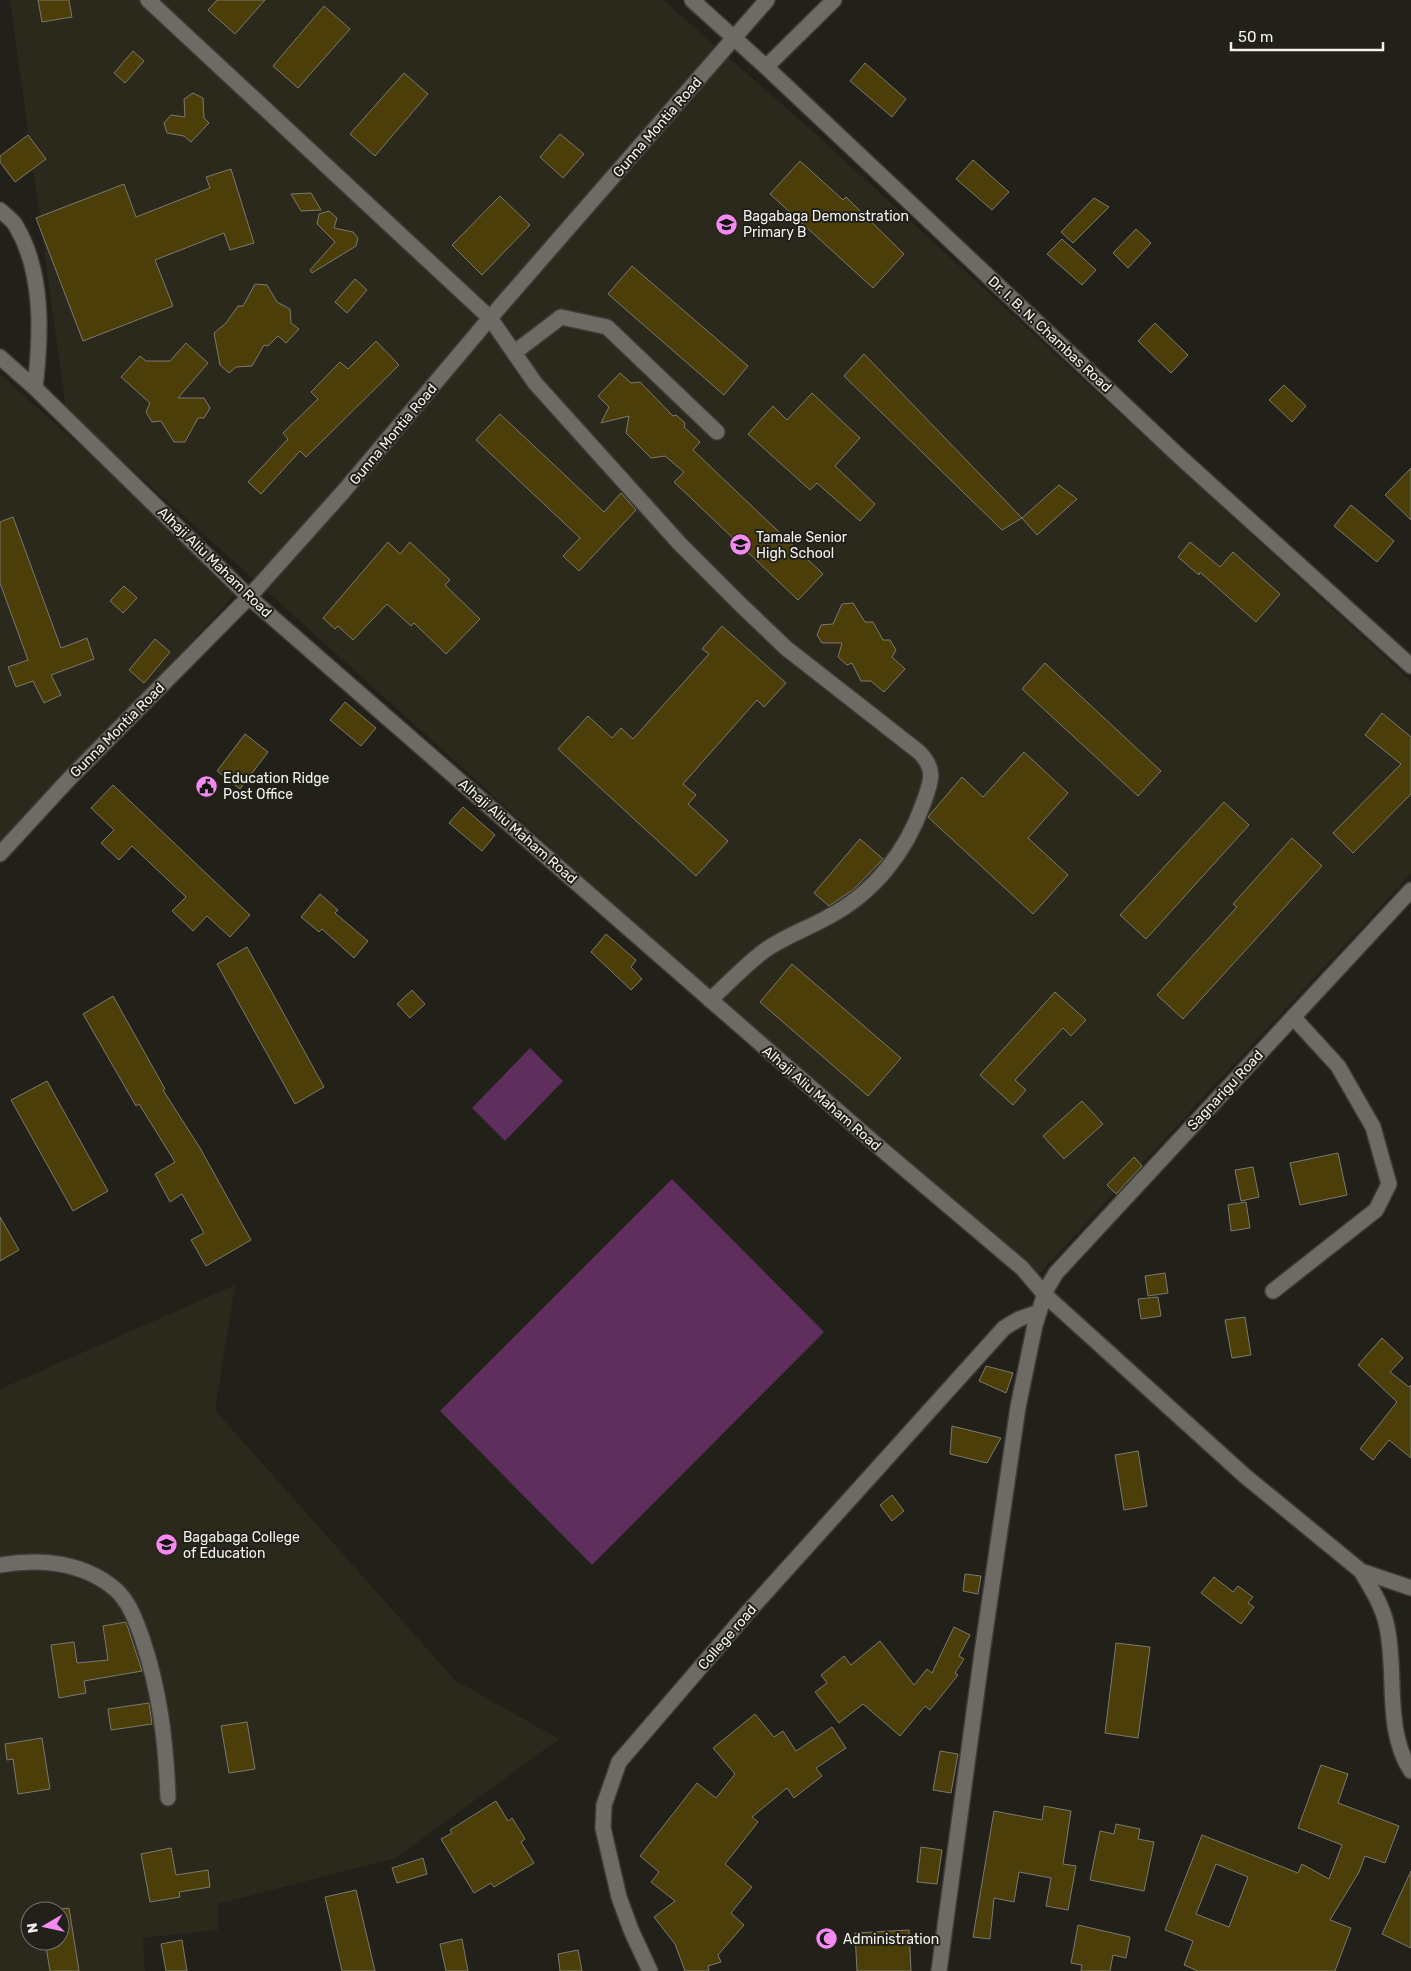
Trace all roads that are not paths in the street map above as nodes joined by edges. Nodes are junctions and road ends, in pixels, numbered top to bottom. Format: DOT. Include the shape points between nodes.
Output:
graph roads {
  1 [pos="148,0"];
  2 [pos="692,0"];
  3 [pos="767,0"];
  4 [pos="834,0"];
  5 [pos="734,37"];
  6 [pos="766,67"];
  7 [pos="0,210"];
  8 [pos="490,318"];
  9 [pos="515,352"];
  10 [pos="0,357"];
  11 [pos="35,388"];
  12 [pos="717,432"];
  13 [pos="249,598"];
  14 [pos="1411,666"];
  15 [pos="1,851"];
  16 [pos="1411,890"];
  17 [pos="710,1000"];
  18 [pos="1293,1017"];
  19 [pos="1273,1291"];
  20 [pos="1045,1295"];
  21 [pos="1039,1312"];
  22 [pos="0,1565"];
  23 [pos="1361,1570"];
  24 [pos="1411,1588"];
  25 [pos="1411,1771"];
  26 [pos="168,1798"];
  27 [pos="650,1971"];
  28 [pos="939,1971"];
  1 -- 8 [label="street"];
  2 -- 5 [label="street, Dr. I. B. N. Chambas Road"];
  3 -- 5 [label="street, Gunna Montia Road"];
  4 -- 6 [label="street"];
  5 -- 6 [label="street, Dr. I. B. N. Chambas Road"];
  5 -- 8 [label="street, Gunna Montia Road"];
  6 -- 14 [label="street, Dr. I. B. N. Chambas Road" via="1179,456"];
  7 -- 11 [label="street" via="16,225 31,268 39,306"];
  8 -- 9 [label="street"];
  8 -- 13 [label="street, Gunna Montia Road" via="350,485"];
  9 -- 12 [label="street" via="561,316 607,327"];
  9 -- 17 [label="street" via="535,383 621,480 740,604 786,648 919,752 930,766 931,776 922,808 887,870 863,895 764,951"];
  10 -- 11 [label="street, Alhaji Aliu Maham Road"];
  11 -- 13 [label="street, Alhaji Aliu Maham Road"];
  13 -- 15 [label="street, Gunna Montia Road"];
  13 -- 17 [label="street, Alhaji Aliu Maham Road"];
  16 -- 18 [label="street, Sagnarigu Road"];
  17 -- 20 [label="street, Alhaji Aliu Maham Road" via="1022,1268"];
  18 -- 19 [label="street" via="1338,1066 1373,1127 1389,1184 1376,1210"];
  18 -- 20 [label="street, Sagnarigu Road" via="1056,1272"];
  20 -- 21 [label="street, Sagnarigu Road"];
  20 -- 23 [label="street, Alhaji Aliu Maham Road" via="1245,1476"];
  21 -- 27 [label="street, College road" via="1012,1322 984,1350 754,1605 620,1762 604,1805 603,1828 619,1897"];
  21 -- 28 [label="street, Sagnarigu Road" via="1016,1425"];
  22 -- 26 [label="street" via="54,1562 86,1570 116,1590 134,1615 152,1667 161,1705"];
  23 -- 24 [label="street"];
  23 -- 25 [label="street" via="1387,1626 1396,1728"];
}
